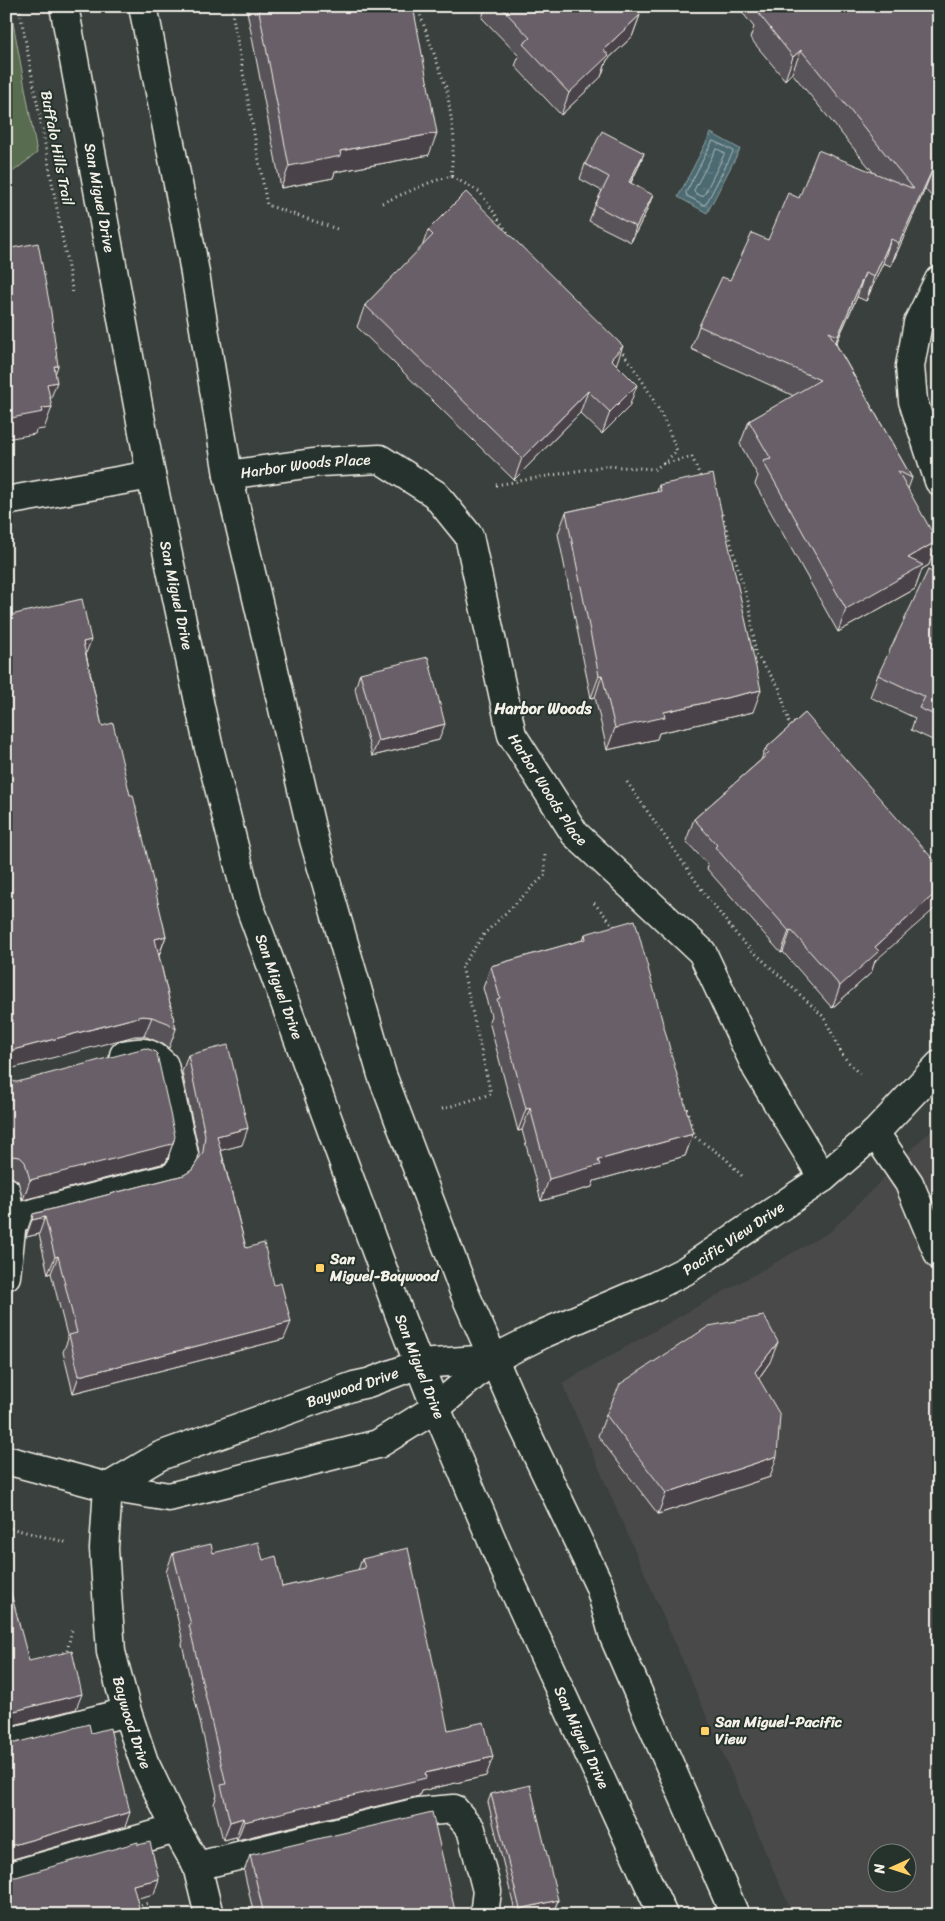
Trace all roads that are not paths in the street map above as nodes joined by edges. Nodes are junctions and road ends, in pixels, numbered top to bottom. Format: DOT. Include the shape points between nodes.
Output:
graph roads {
  1 [pos="64,6"];
  2 [pos="143,6"];
  3 [pos="939,280"];
  4 [pos="151,475"];
  5 [pos="228,475"];
  6 [pos="939,481"];
  7 [pos="6,502"];
  8 [pos="101,1061"];
  9 [pos="939,1065"];
  10 [pos="875,1133"];
  11 [pos="823,1178"];
  12 [pos="6,1191"];
  13 [pos="10,1219"];
  14 [pos="939,1255"];
  15 [pos="6,1276"];
  16 [pos="493,1359"];
  17 [pos="418,1364"];
  18 [pos="436,1408"];
  19 [pos="6,1460"];
  20 [pos="108,1487"];
  21 [pos="127,1712"];
  22 [pos="6,1742"];
  23 [pos="176,1829"];
  24 [pos="198,1866"];
  25 [pos="6,1877"];
  26 [pos="209,1915"];
  27 [pos="484,1915"];
  28 [pos="663,1915"];
  29 [pos="735,1915"];
  1 -- 4 [label="main road, San Miguel Drive"];
  2 -- 5 [label="main road" via="192,255"];
  3 -- 6 [label="main road" via="918,324 910,366 913,401"];
  4 -- 7 [label="main road"];
  4 -- 17 [label="main road, San Miguel Drive" via="208,744 248,902"];
  5 -- 11 [label="main road, Harbor Woods Place" via="320,462 380,459 435,494 470,536 512,735 575,834 702,952 757,1069"];
  5 -- 16 [label="main road" via="314,840 382,1075"];
  8 -- 13 [label="main road" via="139,1051 155,1057 164,1065 184,1155 182,1166 174,1177"];
  9 -- 10 [label="main road, Pacific View Drive"];
  10 -- 11 [label="main road, Pacific View Drive"];
  10 -- 14 [label="main road" via="908,1183"];
  11 -- 16 [label="main road, Pacific View Drive" via="685,1271"];
  12 -- 13 [label="main road"];
  13 -- 15 [label="main road"];
  16 -- 17 [label="main road, Baywood Drive"];
  16 -- 18 [label="main road"];
  16 -- 29 [label="main road" via="600,1586 614,1637"];
  17 -- 18 [label="main road, San Miguel Drive"];
  17 -- 20 [label="main road, Baywood Drive" via="160,1456"];
  18 -- 20 [label="main road" via="378,1444 169,1497"];
  18 -- 28 [label="main road, San Miguel Drive" via="499,1557"];
  19 -- 20 [label="main road"];
  20 -- 21 [label="main road, Baywood Drive" via="104,1549 111,1652"];
  21 -- 22 [label="main road"];
  21 -- 23 [label="main road, Baywood Drive" via="144,1762"];
  23 -- 24 [label="main road, Baywood Drive"];
  23 -- 25 [label="main road"];
  24 -- 26 [label="main road, Baywood Drive"];
  24 -- 27 [label="main road" via="418,1812 454,1808 470,1828 487,1891"];
}
